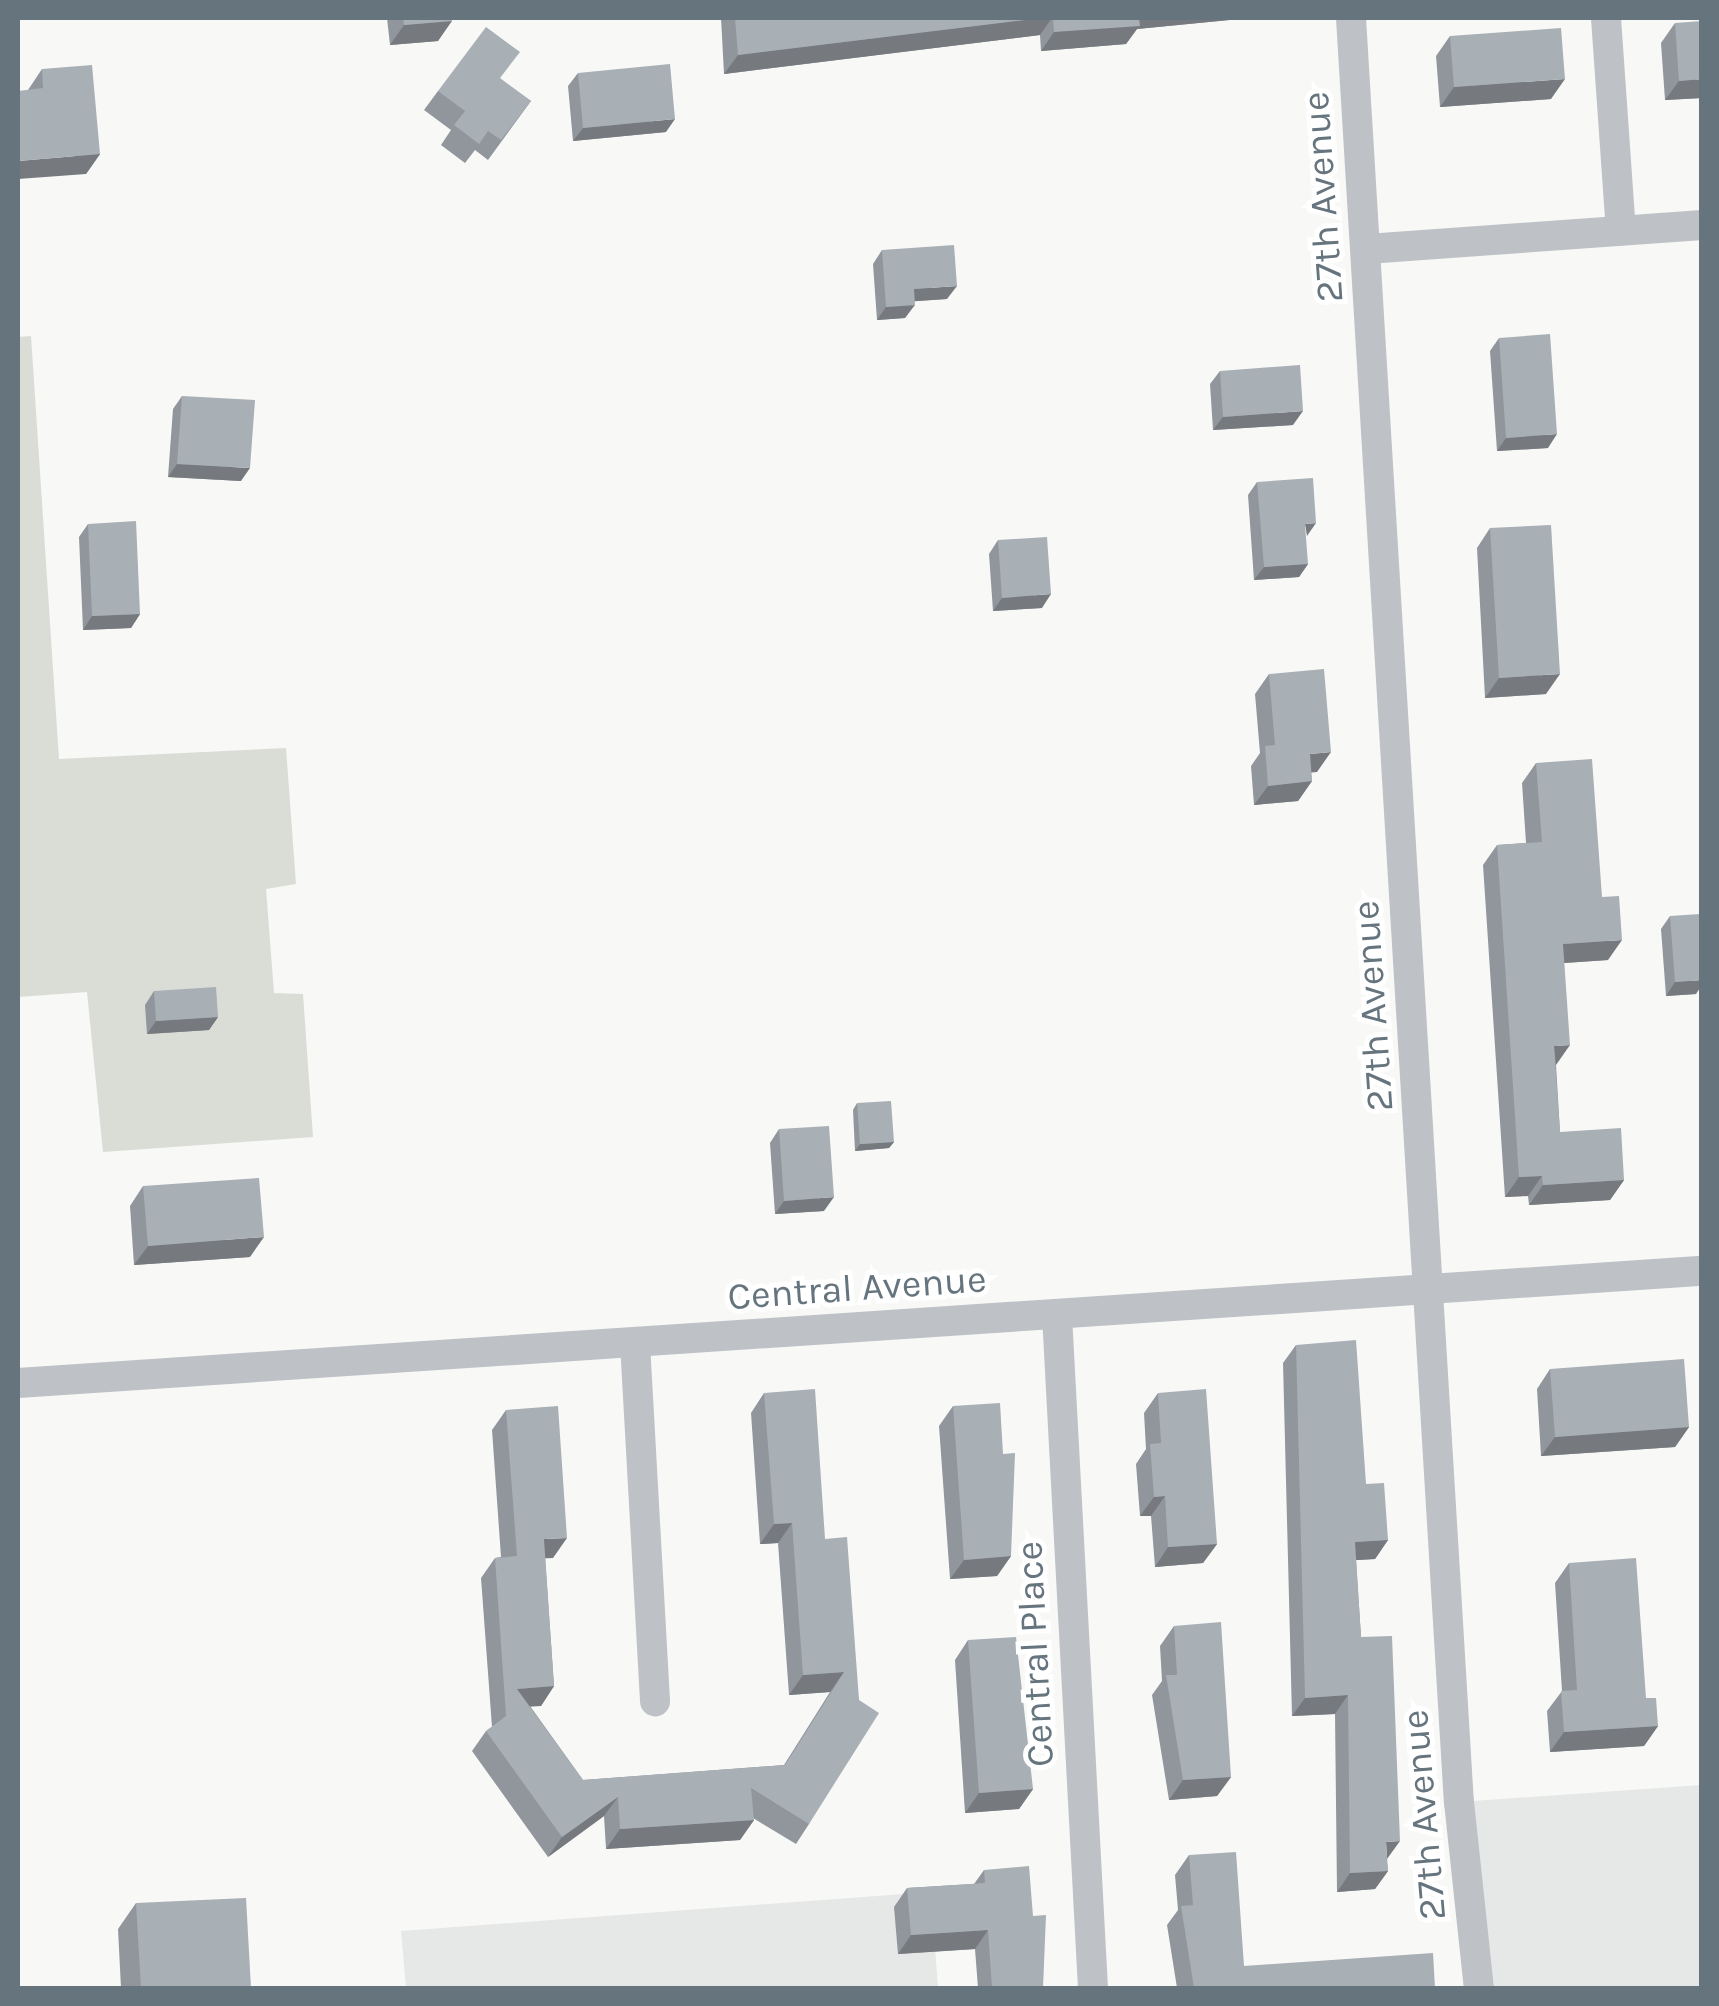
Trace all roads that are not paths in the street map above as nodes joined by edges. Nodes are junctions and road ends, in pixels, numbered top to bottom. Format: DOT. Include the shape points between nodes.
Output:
graph roads {
  1 [pos="1351,18"];
  2 [pos="1606,18"];
  3 [pos="1702,225"];
  4 [pos="1620,230"];
  5 [pos="1367,249"];
  6 [pos="1702,1270"];
  7 [pos="1432,1289"];
  8 [pos="1057,1315"];
  9 [pos="635,1343"];
  10 [pos="18,1383"];
  11 [pos="655,1701"];
  12 [pos="1093,1988"];
  13 [pos="1479,1988"];
  1 -- 5 [label="street, 27th Avenue"];
  2 -- 4 [label="street"];
  3 -- 4 [label="street"];
  4 -- 5 [label="street"];
  5 -- 7 [label="street, 27th Avenue"];
  6 -- 7 [label="street, Central Avenue"];
  7 -- 8 [label="street, Central Avenue"];
  7 -- 13 [label="street, 27th Avenue" via="1459,1802"];
  8 -- 9 [label="street, Central Avenue"];
  8 -- 12 [label="street, Central Place"];
  9 -- 10 [label="street, Central Avenue"];
  9 -- 11 [label="street"];
}
